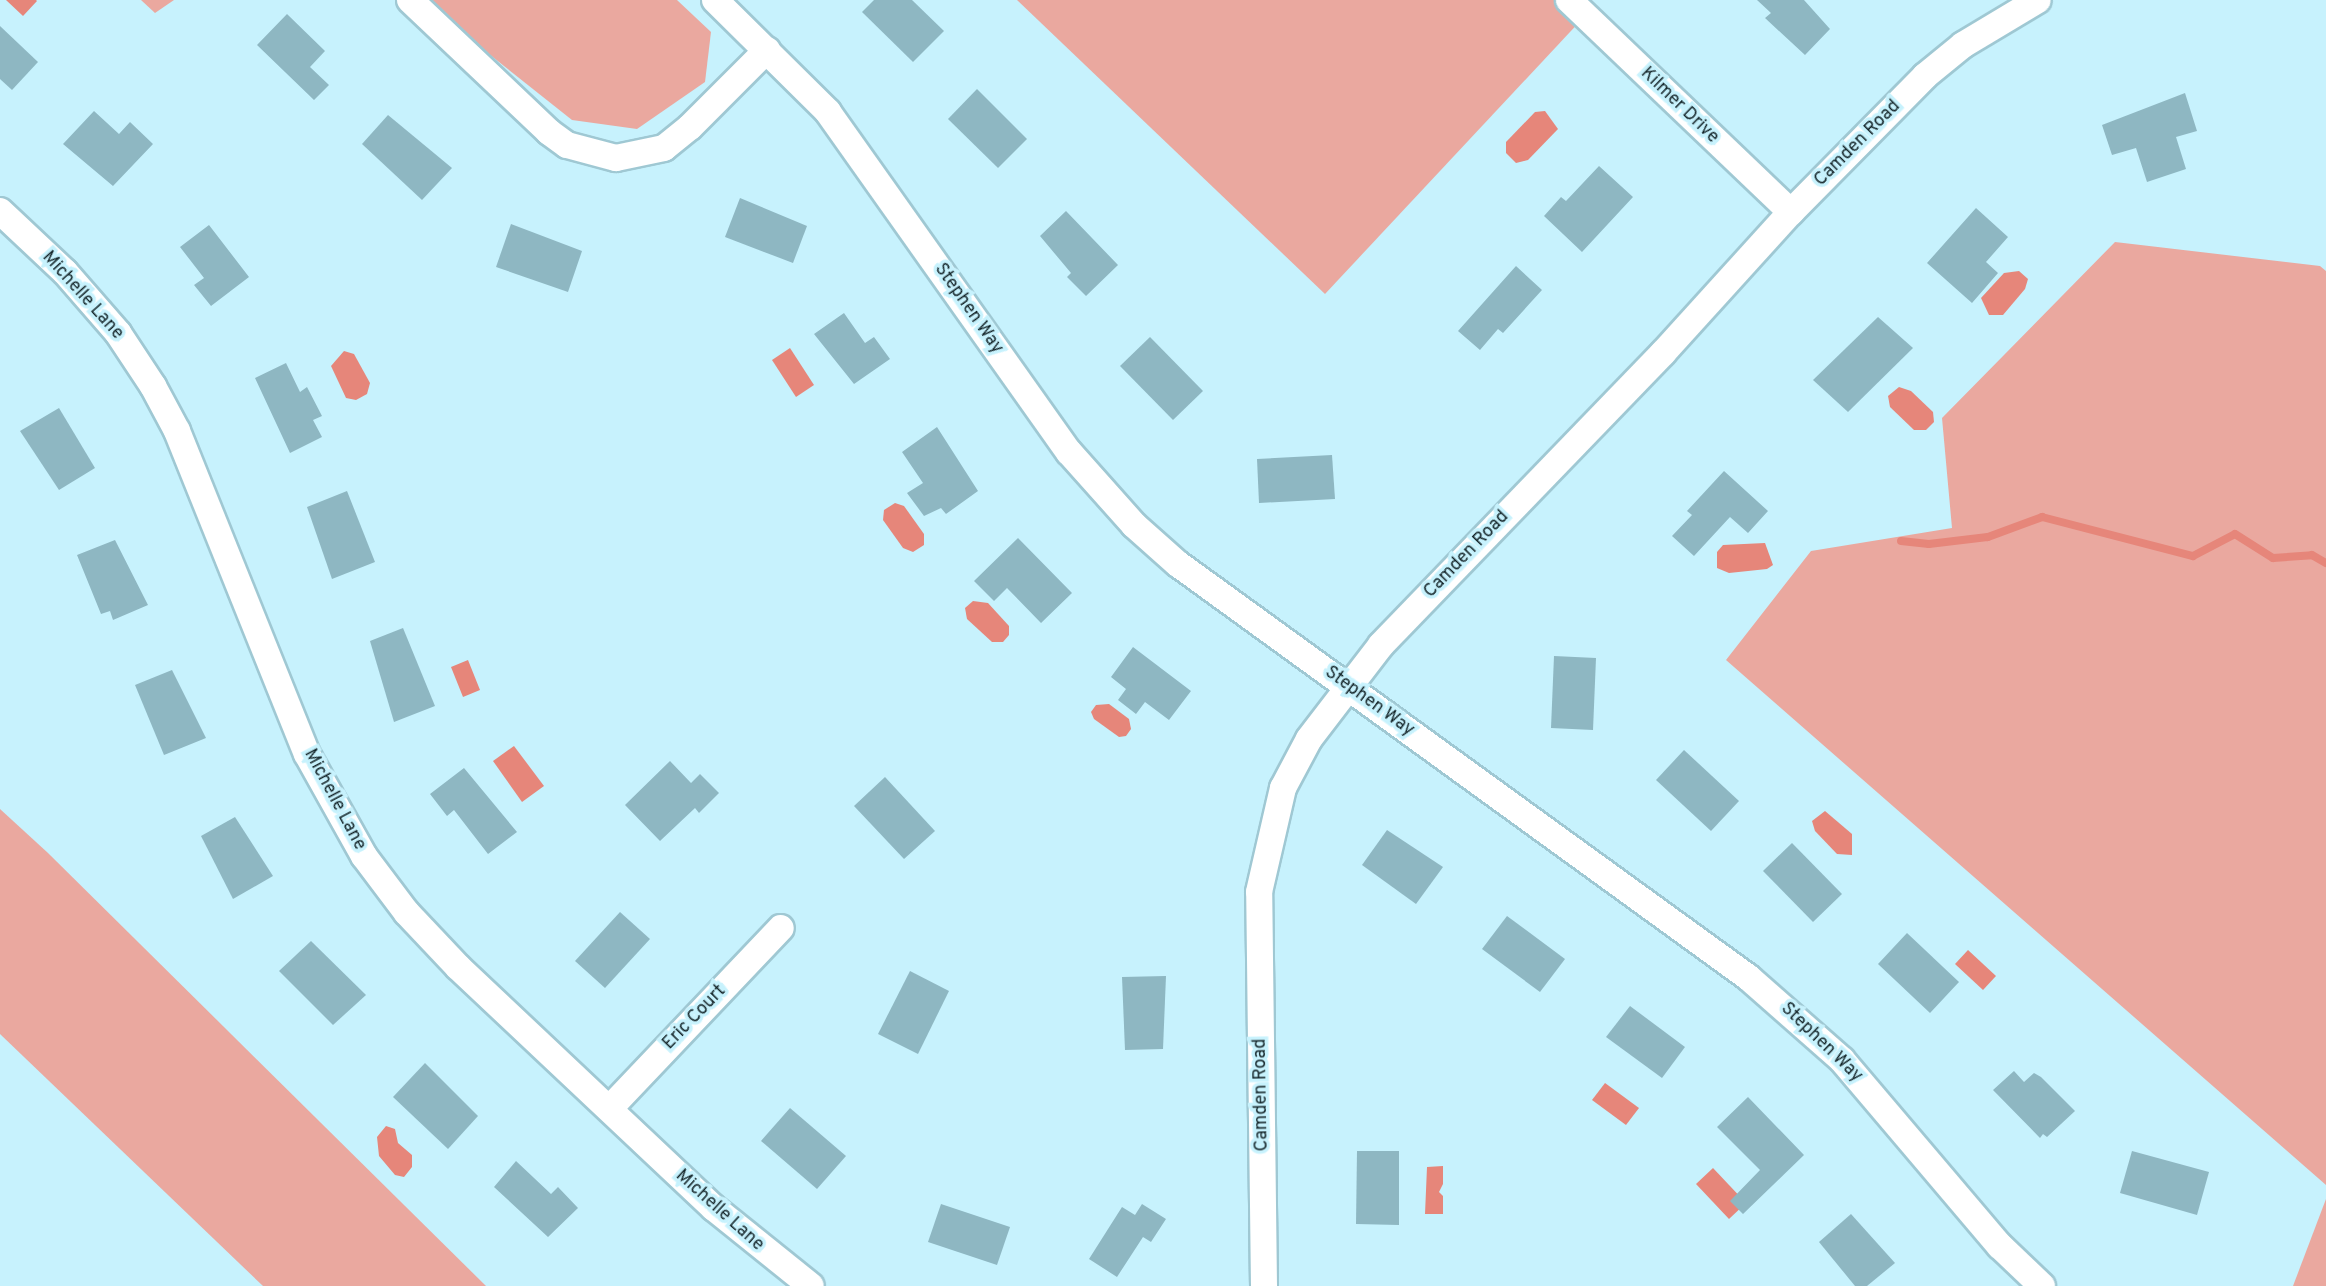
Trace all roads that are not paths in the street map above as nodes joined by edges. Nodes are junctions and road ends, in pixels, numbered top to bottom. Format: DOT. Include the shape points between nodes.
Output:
graph roads {
  1 [pos="410,0"];
  2 [pos="715,0"];
  3 [pos="1569,0"];
  4 [pos="2038,0"];
  5 [pos="767,50"];
  6 [pos="0,211"];
  7 [pos="1791,212"];
  8 [pos="1347,687"];
  9 [pos="781,928"];
  10 [pos="610,1108"];
  11 [pos="811,1286"];
  12 [pos="1264,1286"];
  13 [pos="2042,1286"];
  1 -- 5 [label="street" via="549,132 568,145 616,158 664,148"];
  2 -- 5 [label="street, Stephen Way"];
  3 -- 7 [label="street, Kilmer Drive"];
  4 -- 7 [label="street, Camden Road" via="1963,45 1925,76"];
  5 -- 8 [label="street, Stephen Way" via="828,112 1069,452 1134,525 1178,564"];
  6 -- 10 [label="street, Michelle Lane" via="118,333 153,386 177,431 307,754 364,856 407,914 458,967"];
  7 -- 8 [label="street, Camden Road" via="1663,353 1381,645"];
  8 -- 12 [label="street, Camden Road" via="1309,739 1283,788 1262,866"];
  8 -- 13 [label="street, Stephen Way" via="1684,928 1802,1022 1842,1060 2000,1246"];
  9 -- 10 [label="street, Eric Court"];
  10 -- 11 [label="street, Michelle Lane" via="754,1244"];
}
